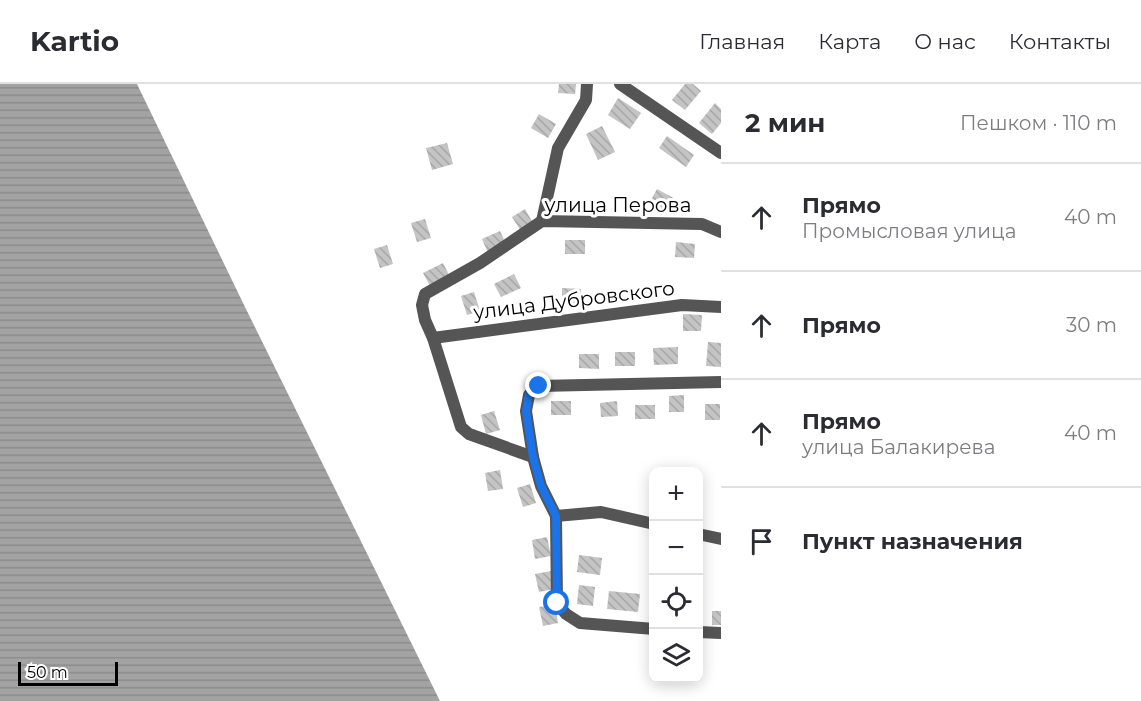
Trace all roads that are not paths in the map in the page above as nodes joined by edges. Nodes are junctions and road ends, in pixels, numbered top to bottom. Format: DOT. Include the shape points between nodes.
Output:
graph roads {
  1 [pos="587,84"];
  2 [pos="620,84"];
  3 [pos="721,153"];
  4 [pos="542,221"];
  5 [pos="721,232"];
  6 [pos="721,307"];
  7 [pos="433,338"];
  8 [pos="721,381"];
  9 [pos="533,457"];
  10 [pos="556,516"];
  11 [pos="649,523"];
  12 [pos="703,535"];
  13 [pos="721,539"];
  14 [pos="649,629"];
  15 [pos="703,632"];
  16 [pos="721,633"];
  1 -- 4 [label="street" via="586,100 558,148"];
  2 -- 3 [label="street"];
  4 -- 5 [label="street, улица Перова" via="702,224"];
  4 -- 7 [label="street, улица Перова" via="425,294 422,305"];
  6 -- 7 [label="street, улица Дубровского" via="682,305"];
  7 -- 9 [label="street" via="461,427 469,434"];
  8 -- 9 [label="street" via="539,386 529,394 526,411"];
  9 -- 10 [label="street" via="541,486"];
  10 -- 11 [label="street" via="601,512"];
  10 -- 14 [label="street" via="557,603 561,609 580,623"];
  12 -- 13 [label="street"];
  15 -- 16 [label="street"];
}
